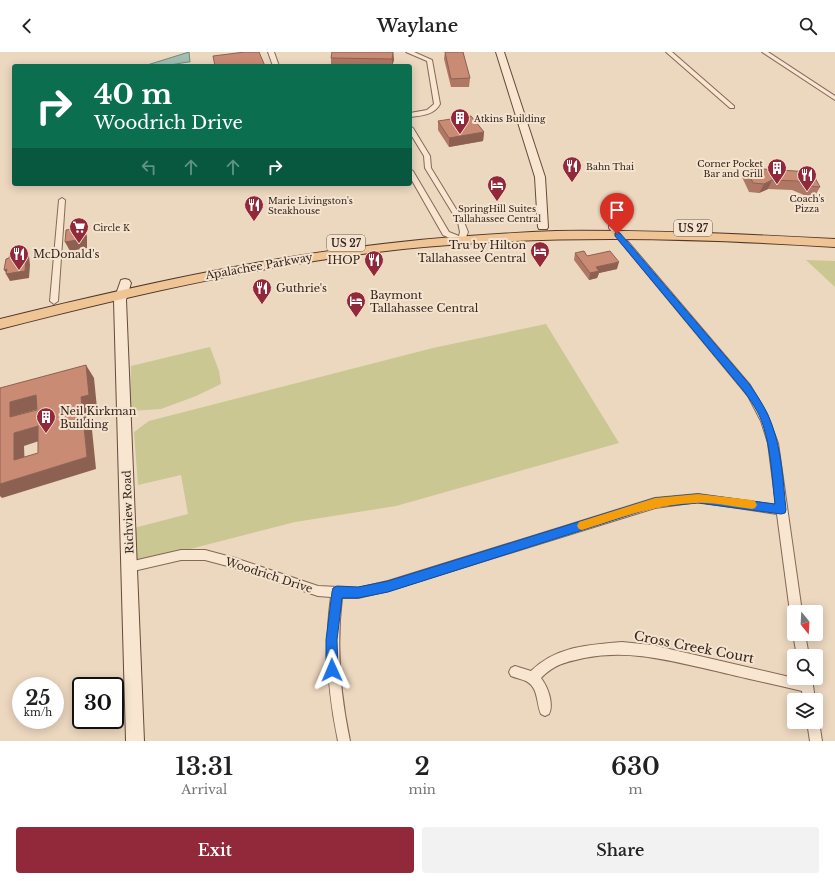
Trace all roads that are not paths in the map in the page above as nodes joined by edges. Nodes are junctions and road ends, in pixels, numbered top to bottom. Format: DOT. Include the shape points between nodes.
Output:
graph roads {
  1 [pos="270,52"];
  2 [pos="410,52"];
  3 [pos="500,52"];
  4 [pos="669,52"];
  5 [pos="765,52"];
  6 [pos="275,64"];
  7 [pos="835,98"];
  8 [pos="732,107"];
  9 [pos="412,115"];
  10 [pos="412,131"];
  11 [pos="412,174"];
  12 [pos="62,200"];
  13 [pos="543,227"];
  14 [pos="614,230"];
  15 [pos="446,233"];
  16 [pos="462,236"];
  17 [pos="835,236"];
  18 [pos="835,243"];
  19 [pos="309,248"];
  20 [pos="284,261"];
  21 [pos="123,288"];
  22 [pos="54,301"];
  23 [pos="0,314"];
  24 [pos="0,324"];
  25 [pos="781,510"];
  26 [pos="129,567"];
  27 [pos="337,592"];
  28 [pos="795,605"];
  29 [pos="516,672"];
  30 [pos="534,677"];
  31 [pos="787,678"];
  32 [pos="545,710"];
  33 [pos="814,729"];
  34 [pos="135,741"];
  35 [pos="344,741"];
  36 [pos="816,741"];
  1 -- 6 [label="street"];
  2 -- 9 [label="street" via="429,60 437,104 432,110"];
  3 -- 13 [label="street" via="540,177"];
  4 -- 8 [label="street"];
  5 -- 7 [label="street"];
  10 -- 16 [label="street" via="427,156 428,168 461,222"];
  11 -- 15 [label="street"];
  12 -- 22 [label="street"];
  13 -- 14 [label="main road, Apalachee Parkway / US 27"];
  13 -- 16 [label="main road, Apalachee Parkway / US 27"];
  14 -- 16 [label="main road, Apalachee Parkway / US 27"];
  14 -- 17 [label="main road, Apalachee Parkway / US 27" via="689,228"];
  14 -- 18 [label="main road, Apalachee Parkway / US 27"];
  14 -- 25 [label="street" via="747,387 758,405 773,443"];
  15 -- 16 [label="main road, Apalachee Parkway / US 27"];
  15 -- 19 [label="main road, Apalachee Parkway / US 27"];
  16 -- 20 [label="main road, Apalachee Parkway / US 27"];
  19 -- 20 [label="main road"];
  19 -- 21 [label="main road, Apalachee Parkway / US 27" via="194,268"];
  20 -- 21 [label="main road, Apalachee Parkway / US 27" via="183,280"];
  21 -- 22 [label="main road, Apalachee Parkway / US 27"];
  21 -- 24 [label="main road, Apalachee Parkway / US 27"];
  21 -- 26 [label="street, Richview Road" via="120,300"];
  22 -- 23 [label="main road, Apalachee Parkway / US 27"];
  25 -- 27 [label="street, Woodrich Drive" via="698,498 655,503 388,586 358,593"];
  25 -- 28 [label="street"];
  26 -- 27 [label="street, Woodrich Drive" via="180,555 205,555 318,591"];
  26 -- 34 [label="street, Richview Road"];
  27 -- 35 [label="street" via="332,670"];
  29 -- 30 [label="street"];
  30 -- 31 [label="street, Cross Creek Court" via="545,666 561,657 622,648"];
  30 -- 32 [label="street" via="540,683 543,692"];
  33 -- 36 [label="street"];
}
